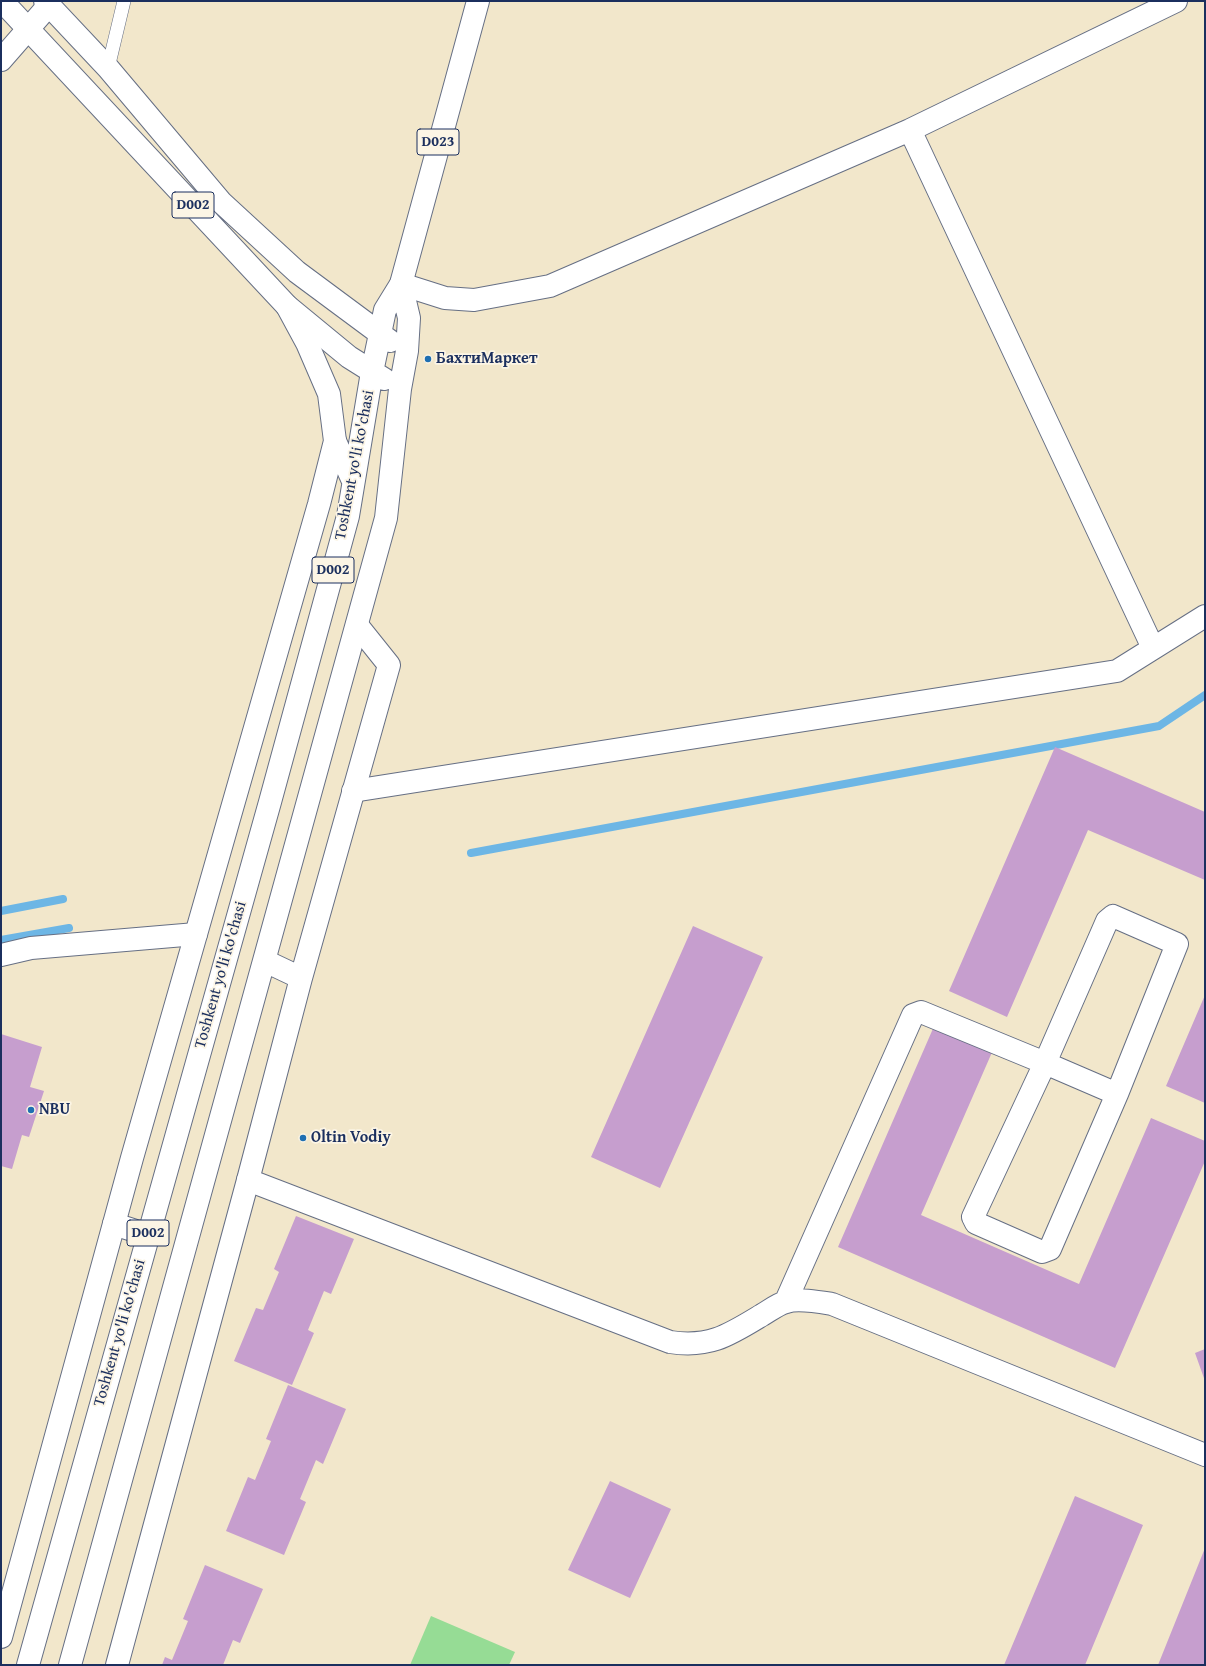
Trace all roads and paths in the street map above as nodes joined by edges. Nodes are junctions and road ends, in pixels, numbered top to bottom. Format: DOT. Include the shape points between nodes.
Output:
graph roads {
  1 [pos="2,1"];
  2 [pos="124,1"];
  3 [pos="478,1"];
  4 [pos="1176,1"];
  5 [pos="47,3"];
  6 [pos="28,29"];
  7 [pos="1,60"];
  8 [pos="108,68"];
  9 [pos="910,130"];
  10 [pos="401,284"];
  11 [pos="287,306"];
  12 [pos="380,335"];
  13 [pos="407,351"];
  14 [pos="372,372"];
  15 [pos="400,389"];
  16 [pos="335,441"];
  17 [pos="353,481"];
  18 [pos="1205,616"];
  19 [pos="357,625"];
  20 [pos="1153,648"];
  21 [pos="353,791"];
  22 [pos="196,934"];
  23 [pos="1,955"];
  24 [pos="265,961"];
  25 [pos="301,978"];
  26 [pos="1044,1063"];
  27 [pos="1117,1094"];
  28 [pos="248,1180"];
  29 [pos="114,1224"];
  30 [pos="148,1235"];
  31 [pos="786,1302"];
  32 [pos="1205,1456"];
  33 [pos="1,1637"];
  34 [pos="28,1665"];
  35 [pos="70,1665"];
  36 [pos="117,1665"];
  1 -- 6 [label="street, D002"];
  2 -- 8 [label="lane"];
  3 -- 10 [label="street, Toshkent yo'li ko'chasi / D023"];
  4 -- 9 [label="street"];
  5 -- 6 [label="street"];
  5 -- 8 [label="street, D002"];
  6 -- 7 [label="street"];
  6 -- 11 [label="street, D002"];
  8 -- 12 [label="street, D002" via="221,202 297,272"];
  9 -- 10 [label="street" via="550,286 474,300 445,298"];
  9 -- 20 [label="street"];
  10 -- 12 [label="street, Toshkent yo'li ko'chasi / D023" via="385,310"];
  10 -- 13 [label="street, Toshkent yo'li ko'chasi / D023" via="409,318"];
  11 -- 14 [label="street, D002" via="349,357"];
  11 -- 16 [label="street" via="307,343 329,394"];
  12 -- 13 [label="street, D002"];
  12 -- 14 [label="street, Toshkent yo'li ko'chasi / D002"];
  13 -- 15 [label="street, Toshkent yo'li ko'chasi / D002"];
  14 -- 15 [label="street, D002"];
  14 -- 17 [label="street, Toshkent yo'li ko'chasi / D002"];
  15 -- 19 [label="street, Toshkent yo'li ko'chasi / D002" via="386,518"];
  16 -- 17 [label="street"];
  16 -- 22 [label="street"];
  17 -- 30 [label="street, Toshkent yo'li ko'chasi / D002" via="348,516 326,599"];
  18 -- 20 [label="street"];
  19 -- 21 [label="street" via="389,665"];
  19 -- 24 [label="street, Toshkent yo'li ko'chasi / D002"];
  20 -- 21 [label="street" via="1117,671"];
  21 -- 25 [label="street"];
  22 -- 23 [label="street" via="31,948"];
  22 -- 29 [label="street"];
  24 -- 25 [label="street"];
  24 -- 35 [label="street, Toshkent yo'li ko'chasi / D002"];
  25 -- 28 [label="street"];
  26 -- 27 [label="street"];
  26 -- 27 [label="street" via="1107,921 1113,916 1177,944"];
  26 -- 27 [label="street" via="973,1217 976,1223 1042,1252 1050,1249"];
  26 -- 31 [label="street" via="921,1012 913,1015"];
  28 -- 31 [label="street" via="670,1342 695,1344 718,1339"];
  28 -- 36 [label="street"];
  29 -- 30 [label="street"];
  29 -- 33 [label="street"];
  30 -- 34 [label="street, Toshkent yo'li ko'chasi / D002"];
  31 -- 32 [label="street" via="832,1304"];
}
